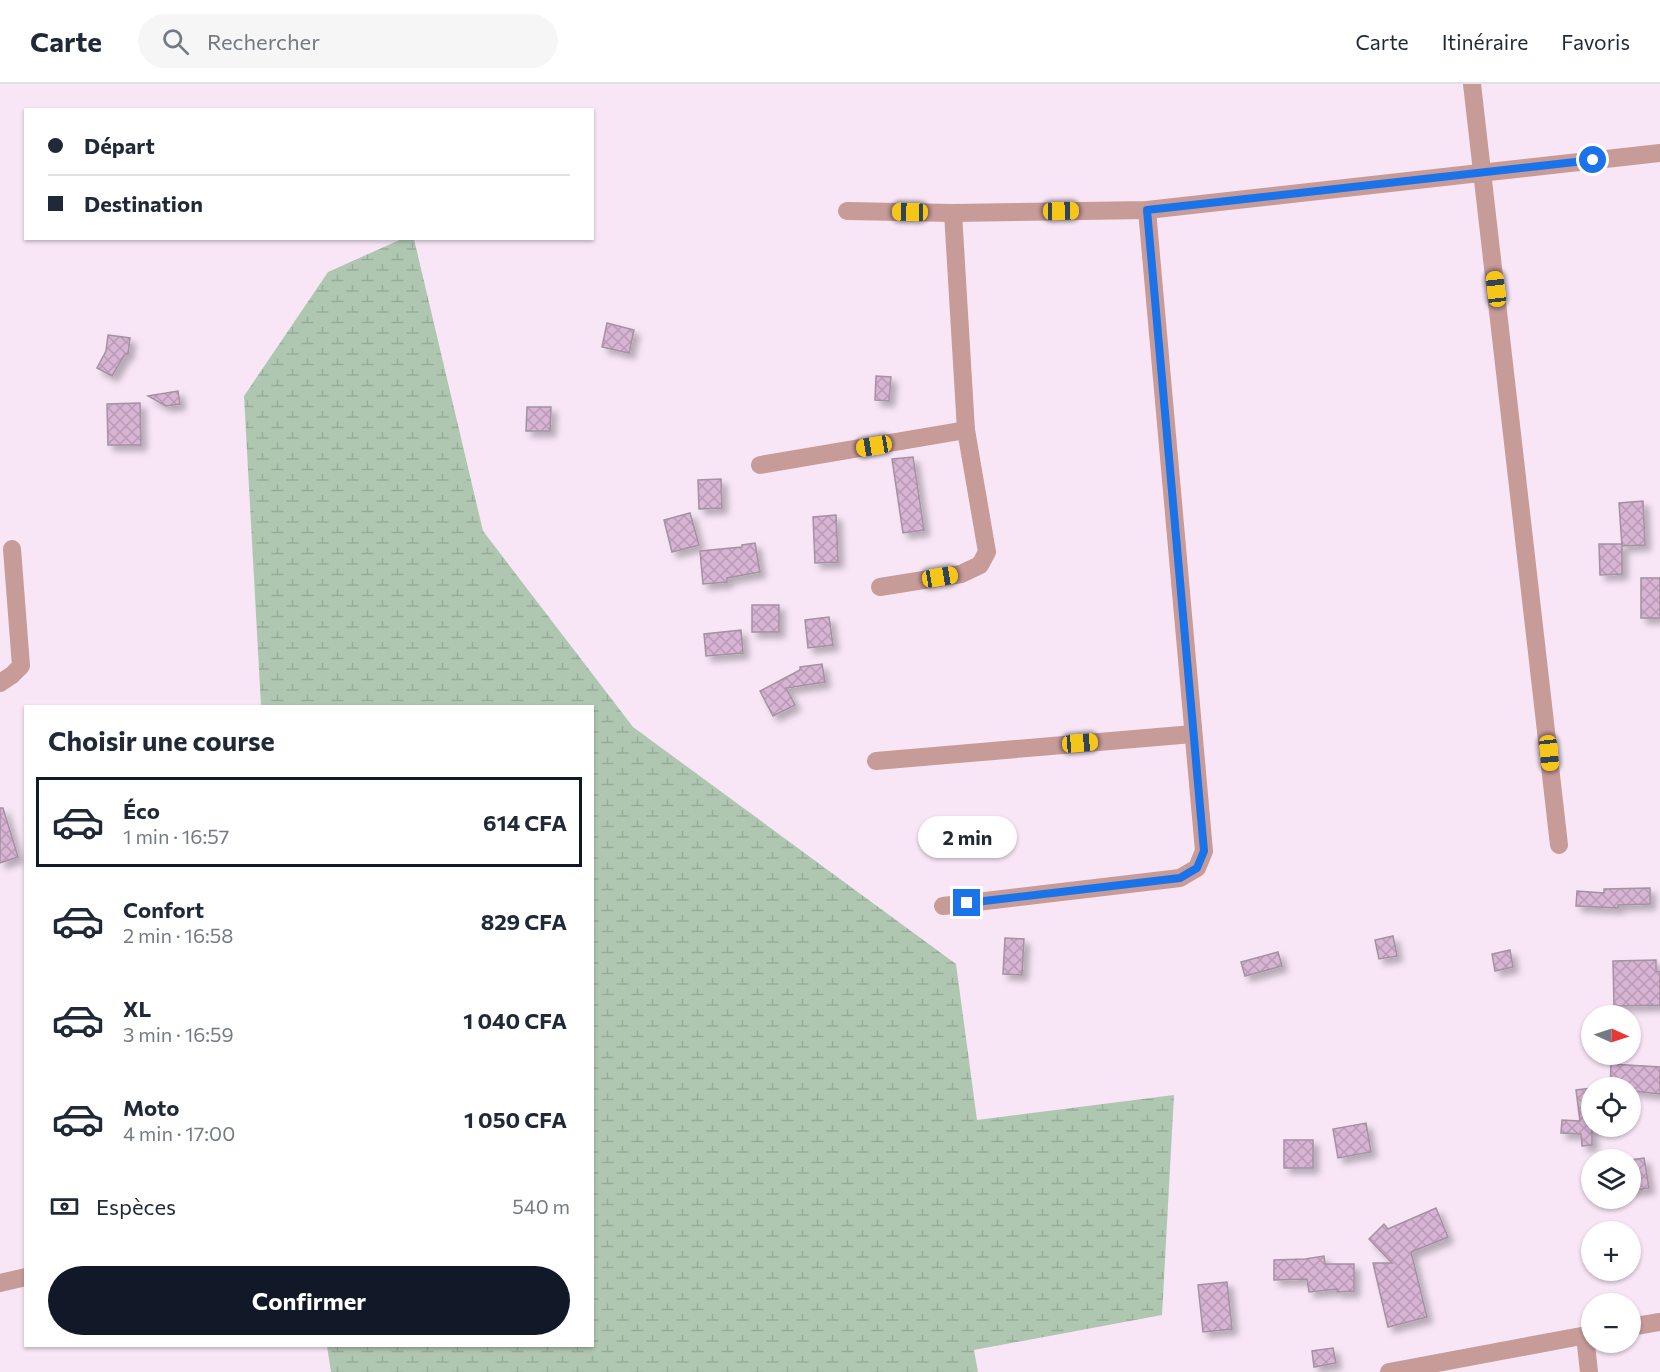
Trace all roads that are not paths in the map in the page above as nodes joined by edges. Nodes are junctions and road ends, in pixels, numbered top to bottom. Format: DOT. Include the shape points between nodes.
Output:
graph roads {
  1 [pos="1472,84"];
  2 [pos="1660,153"];
  3 [pos="1482,173"];
  4 [pos="1147,210"];
  5 [pos="847,211"];
  6 [pos="953,213"];
  7 [pos="966,430"];
  8 [pos="760,465"];
  9 [pos="12,549"];
  10 [pos="880,587"];
  11 [pos="0,683"];
  12 [pos="1193,734"];
  13 [pos="876,761"];
  14 [pos="1559,845"];
  15 [pos="943,906"];
  16 [pos="24,1277"];
  17 [pos="0,1283"];
  18 [pos="1660,1322"];
  19 [pos="1641,1325"];
  20 [pos="1581,1336"];
  21 [pos="1588,1353"];
  22 [pos="1389,1372"];
  23 [pos="1589,1372"];
  1 -- 3 [label="street"];
  2 -- 3 [label="street"];
  3 -- 4 [label="street"];
  3 -- 14 [label="street"];
  4 -- 6 [label="street"];
  4 -- 12 [label="street"];
  5 -- 6 [label="street"];
  6 -- 7 [label="street"];
  7 -- 8 [label="street"];
  7 -- 10 [label="street" via="987,552 984,558 980,565 961,574"];
  9 -- 11 [label="street" via="21,666"];
  12 -- 13 [label="street"];
  12 -- 15 [label="street" via="1204,851 1197,868 1180,878"];
  16 -- 17 [label="street"];
  18 -- 19 [label="street"];
  20 -- 22 [label="street"];
  21 -- 23 [label="street"];
}
